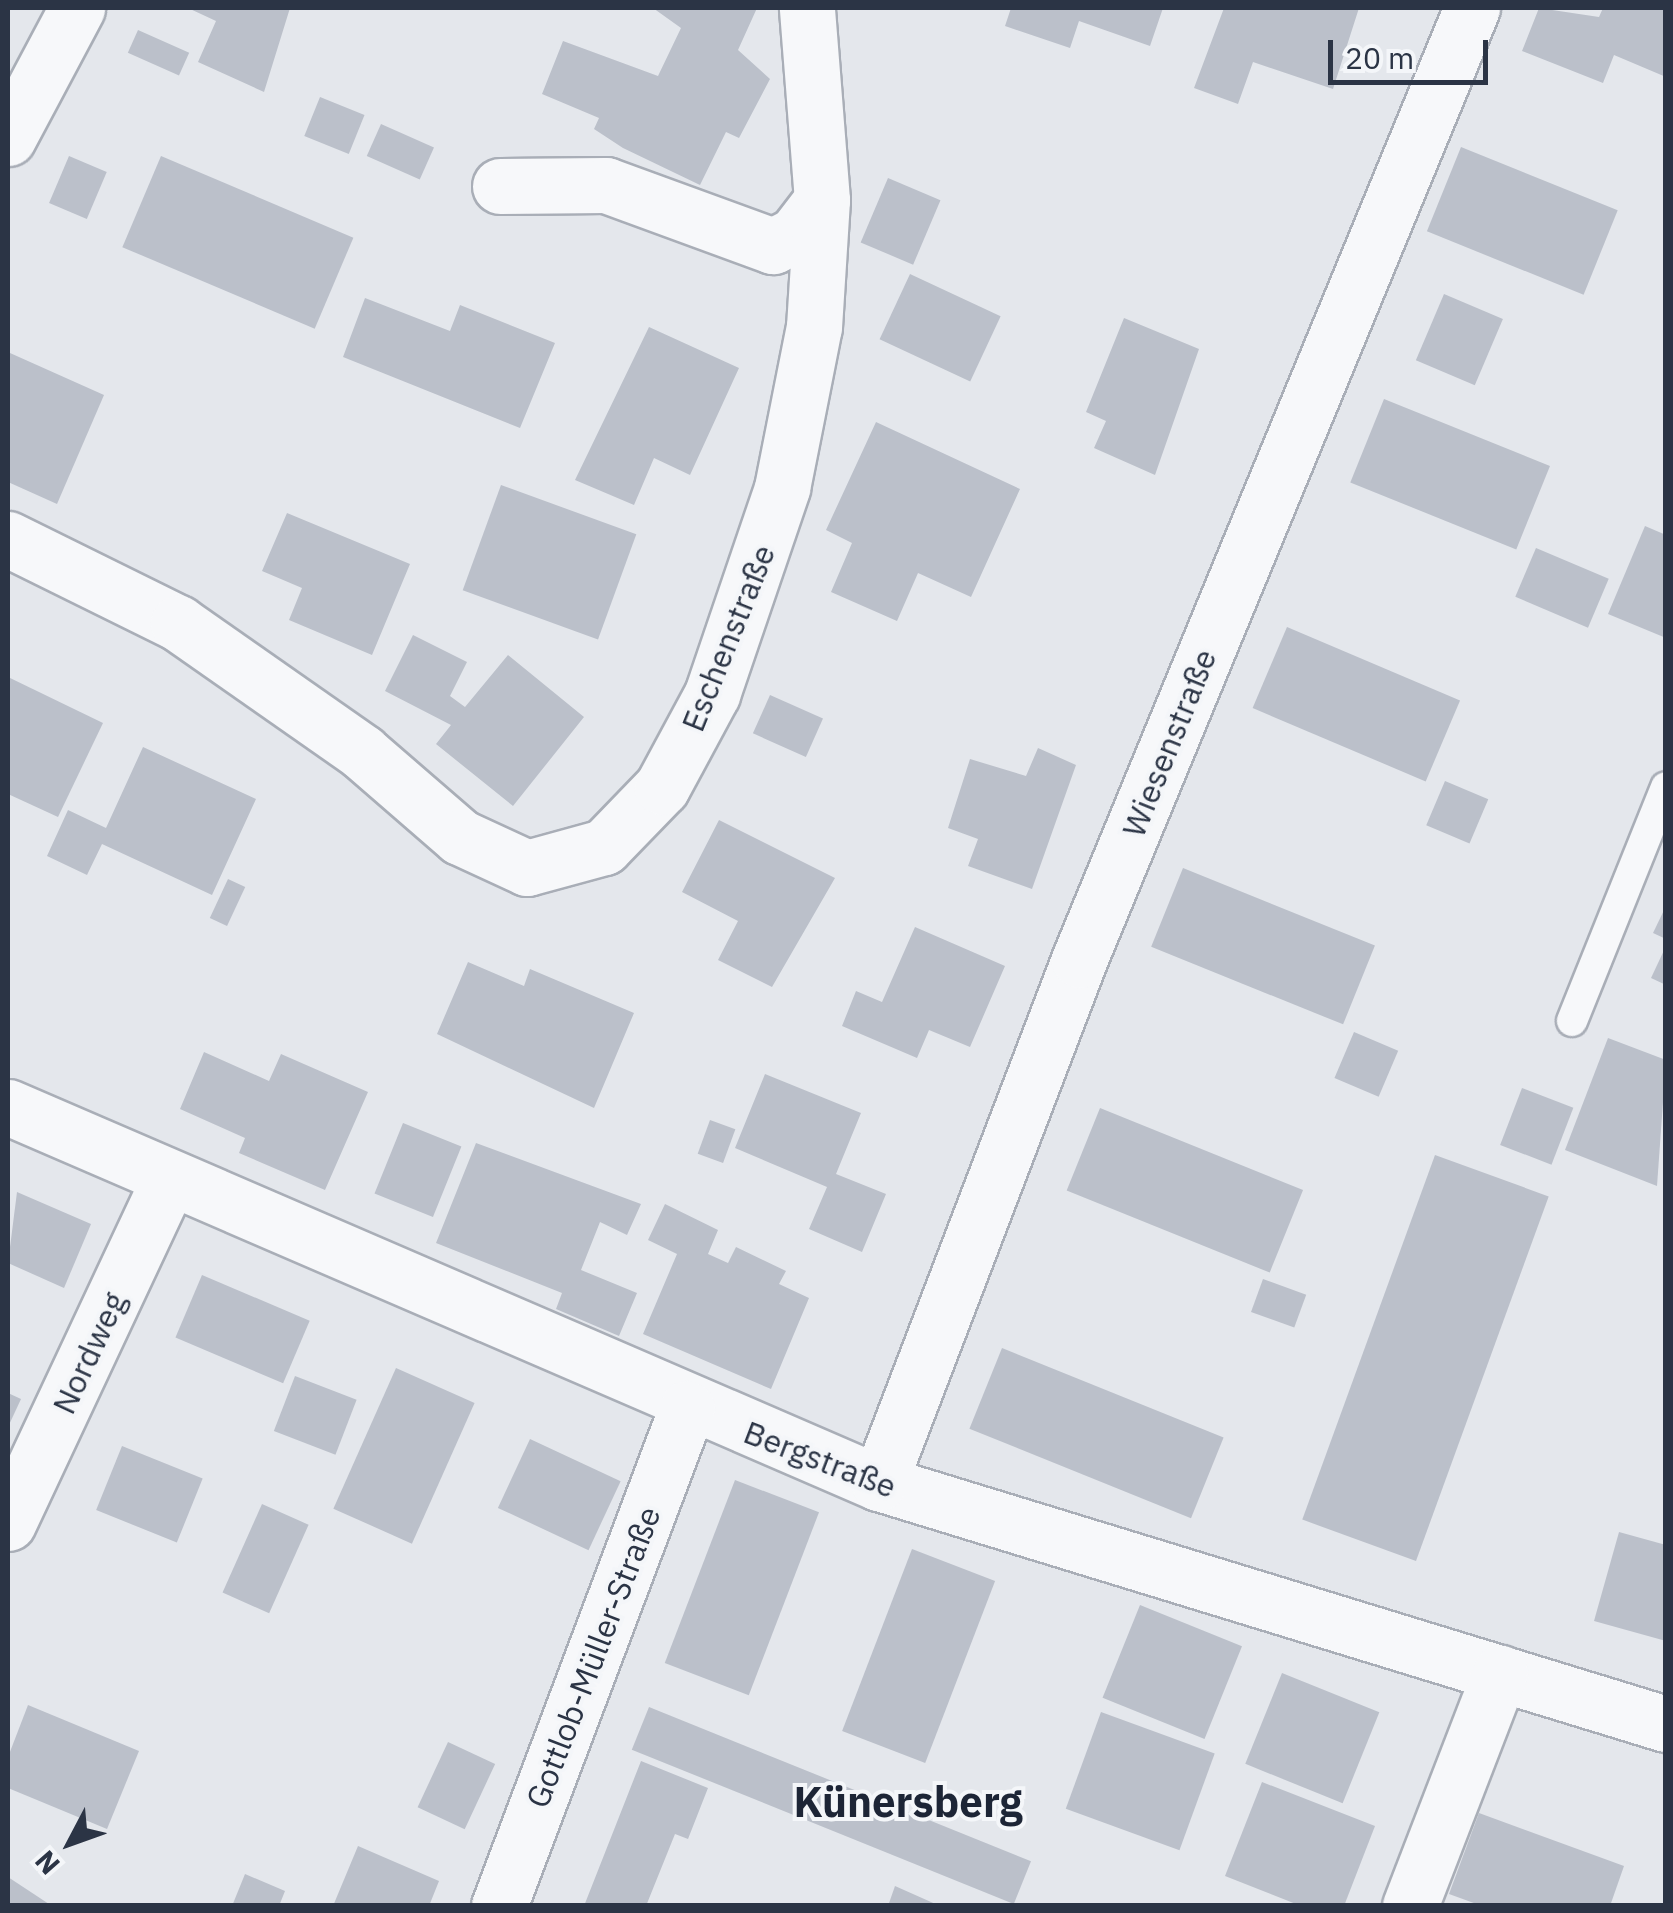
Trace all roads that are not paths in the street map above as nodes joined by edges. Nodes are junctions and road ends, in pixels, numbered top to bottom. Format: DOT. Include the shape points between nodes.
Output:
graph roads {
  1 [pos="77,8"];
  2 [pos="807,8"];
  3 [pos="1472,8"];
  4 [pos="8,138"];
  5 [pos="500,186"];
  6 [pos="822,200"];
  7 [pos="8,539"];
  8 [pos="1666,787"];
  9 [pos="1572,1021"];
  10 [pos="8,1106"];
  11 [pos="169,1179"];
  12 [pos="688,1408"];
  13 [pos="878,1483"];
  14 [pos="8,1523"];
  15 [pos="1500,1673"];
  16 [pos="1666,1724"];
  17 [pos="499,1906"];
  18 [pos="1410,1906"];
  1 -- 4 [label="street"];
  2 -- 6 [label="street, Eschenstraße"];
  3 -- 13 [label="street, Wiesenstraße" via="1080,960"];
  5 -- 6 [label="street" via="606,185 773,246 795,235"];
  6 -- 7 [label="street, Eschenstraße" via="814,326 759,570 712,694 662,788 604,847 527,868 460,836 362,752 178,623"];
  8 -- 9 [label="lane"];
  10 -- 11 [label="street, Bergstraße"];
  11 -- 12 [label="street, Bergstraße"];
  11 -- 14 [label="street, Nordweg"];
  12 -- 13 [label="street, Bergstraße"];
  12 -- 17 [label="street, Gottlob-Müller-Straße"];
  13 -- 15 [label="street, Bergstraße"];
  15 -- 16 [label="street, Bergstraße"];
  15 -- 18 [label="street"];
}
